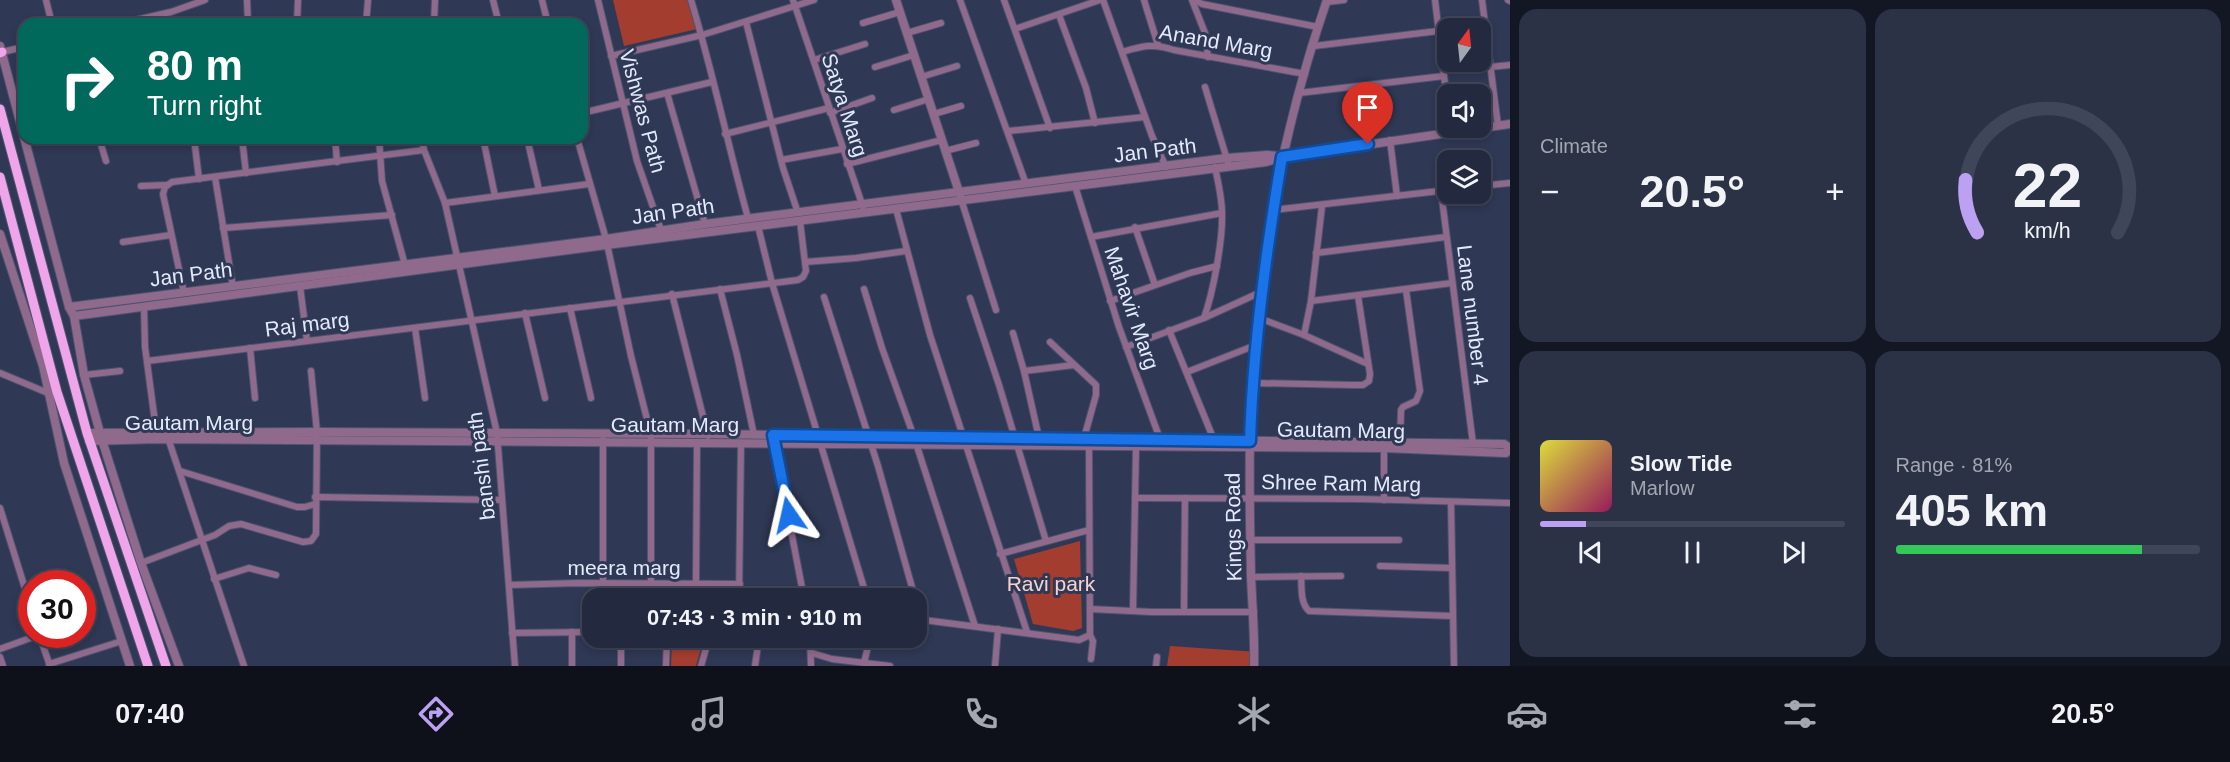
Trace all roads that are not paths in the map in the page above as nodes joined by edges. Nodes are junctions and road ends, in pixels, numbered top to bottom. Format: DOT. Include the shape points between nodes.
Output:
graph roads {
  1 [pos="46,0"];
  2 [pos="205,0"];
  3 [pos="247,0"];
  4 [pos="298,0"];
  5 [pos="368,0"];
  6 [pos="435,0"];
  7 [pos="493,0"];
  8 [pos="542,0"];
  9 [pos="598,0"];
  10 [pos="691,0"];
  11 [pos="814,0"];
  12 [pos="896,0"];
  13 [pos="960,0"];
  14 [pos="1004,0"];
  15 [pos="1102,0"];
  16 [pos="1144,0"];
  17 [pos="1194,0"];
  18 [pos="1344,0"];
  19 [pos="1435,0"];
  20 [pos="1482,0"];
  21 [pos="1327,1"];
  22 [pos="794,3"];
  23 [pos="900,12"];
  24 [pos="1059,15"];
  25 [pos="50,18"];
  26 [pos="145,18"];
  27 [pos="248,18"];
  28 [pos="297,18"];
  29 [pos="366,18"];
  30 [pos="434,18"];
  31 [pos="498,18"];
  32 [pos="545,18"];
  33 [pos="1484,18"];
  34 [pos="1437,21"];
  35 [pos="746,22"];
  36 [pos="863,22"];
  37 [pos="941,23"];
  38 [pos="1318,27"];
  39 [pos="1014,29"];
  40 [pos="1437,31"];
  41 [pos="907,33"];
  42 [pos="702,35"];
  43 [pos="865,44"];
  44 [pos="1158,45"];
  45 [pos="1314,46"];
  46 [pos="18,47"];
  47 [pos="1,50"];
  48 [pos="1122,52"];
  49 [pos="914,55"];
  50 [pos="611,56"];
  51 [pos="1208,57"];
  52 [pos="814,60"];
  53 [pos="1510,65"];
  54 [pos="957,66"];
  55 [pos="875,67"];
  56 [pos="1491,67"];
  57 [pos="1443,72"];
  58 [pos="1491,72"];
  59 [pos="1305,74"];
  60 [pos="921,76"];
  61 [pos="1444,76"];
  62 [pos="712,82"];
  63 [pos="1445,84"];
  64 [pos="1204,87"];
  65 [pos="667,93"];
  66 [pos="1299,93"];
  67 [pos="872,98"];
  68 [pos="929,99"];
  69 [pos="622,105"];
  70 [pos="961,106"];
  71 [pos="0,109"];
  72 [pos="894,110"];
  73 [pos="829,111"];
  74 [pos="588,112"];
  75 [pos="18,114"];
  76 [pos="934,114"];
  77 [pos="1145,117"];
  78 [pos="771,123"];
  79 [pos="1095,123"];
  80 [pos="1510,124"];
  81 [pos="1498,126"];
  82 [pos="1491,127"];
  83 [pos="1050,128"];
  84 [pos="1008,131"];
  85 [pos="1437,132"];
  86 [pos="724,134"];
  87 [pos="942,140"];
  88 [pos="1390,140"];
  89 [pos="976,143"];
  90 [pos="26,144"];
  91 [pos="101,144"];
  92 [pos="195,144"];
  93 [pos="243,144"];
  94 [pos="335,144"];
  95 [pos="380,144"];
  96 [pos="423,144"];
  97 [pos="484,144"];
  98 [pos="528,144"];
  99 [pos="579,144"];
  100 [pos="842,148"];
  101 [pos="424,150"];
  102 [pos="945,151"];
  103 [pos="382,157"];
  104 [pos="1282,157"];
  105 [pos="781,160"];
  106 [pos="106,161"];
  107 [pos="337,162"];
  108 [pos="1228,162"];
  109 [pos="847,164"];
  110 [pos="1166,167"];
  111 [pos="1215,167"];
  112 [pos="246,173"];
  113 [pos="0,177"];
  114 [pos="215,177"];
  115 [pos="199,179"];
  116 [pos="1510,183"];
  117 [pos="590,184"];
  118 [pos="1026,184"];
  119 [pos="168,185"];
  120 [pos="1491,185"];
  121 [pos="141,186"];
  122 [pos="1075,186"];
  123 [pos="539,190"];
  124 [pos="1437,191"];
  125 [pos="495,196"];
  126 [pos="960,196"];
  127 [pos="1397,196"];
  128 [pos="445,203"];
  129 [pos="1445,204"];
  130 [pos="1322,206"];
  131 [pos="863,209"];
  132 [pos="896,209"];
  133 [pos="1273,210"];
  134 [pos="1222,213"];
  135 [pos="392,215"];
  136 [pos="799,217"];
  137 [pos="748,219"];
  138 [pos="705,224"];
  139 [pos="759,226"];
  140 [pos="1135,227"];
  141 [pos="223,228"];
  142 [pos="661,230"];
  143 [pos="0,234"];
  144 [pos="171,235"];
  145 [pos="1091,237"];
  146 [pos="1446,237"];
  147 [pos="123,242"];
  148 [pos="606,242"];
  149 [pos="906,251"];
  150 [pos="1316,254"];
  151 [pos="459,261"];
  152 [pos="805,262"];
  153 [pos="405,265"];
  154 [pos="1217,266"];
  155 [pos="772,283"];
  156 [pos="1452,283"];
  157 [pos="300,285"];
  158 [pos="1155,285"];
  159 [pos="233,287"];
  160 [pos="720,289"];
  161 [pos="864,290"];
  162 [pos="1406,290"];
  163 [pos="1261,292"];
  164 [pos="184,293"];
  165 [pos="672,294"];
  166 [pos="1358,296"];
  167 [pos="824,297"];
  168 [pos="970,298"];
  169 [pos="618,301"];
  170 [pos="1110,301"];
  171 [pos="1311,301"];
  172 [pos="144,306"];
  173 [pos="69,307"];
  174 [pos="570,308"];
  175 [pos="996,310"];
  176 [pos="525,313"];
  177 [pos="74,316"];
  178 [pos="1204,318"];
  179 [pos="1259,318"];
  180 [pos="471,320"];
  181 [pos="415,328"];
  182 [pos="1169,330"];
  183 [pos="1013,333"];
  184 [pos="1304,335"];
  185 [pos="307,341"];
  186 [pos="1050,342"];
  187 [pos="1256,345"];
  188 [pos="1126,347"];
  189 [pos="250,348"];
  190 [pos="147,361"];
  191 [pos="1368,364"];
  192 [pos="1074,365"];
  193 [pos="120,371"];
  194 [pos="311,371"];
  195 [pos="1024,371"];
  196 [pos="1187,372"];
  197 [pos="0,373"];
  198 [pos="84,375"];
  199 [pos="1252,383"];
  200 [pos="53,393"];
  201 [pos="255,398"];
  202 [pos="425,398"];
  203 [pos="545,398"];
  204 [pos="591,398"];
  205 [pos="316,432"];
  206 [pos="156,435"];
  207 [pos="167,435"];
  208 [pos="754,435"];
  209 [pos="88,437"];
  210 [pos="101,437"];
  211 [pos="497,437"];
  212 [pos="603,438"];
  213 [pos="651,438"];
  214 [pos="1039,438"];
  215 [pos="1084,438"];
  216 [pos="708,439"];
  217 [pos="774,439"];
  218 [pos="820,440"];
  219 [pos="869,440"];
  220 [pos="1160,440"];
  221 [pos="1214,440"];
  222 [pos="316,441"];
  223 [pos="915,441"];
  224 [pos="965,441"];
  225 [pos="697,442"];
  226 [pos="1015,442"];
  227 [pos="741,443"];
  228 [pos="1250,444"];
  229 [pos="1473,444"];
  230 [pos="1089,446"];
  231 [pos="1400,446"];
  232 [pos="1136,447"];
  233 [pos="1384,448"];
  234 [pos="1510,448"];
  235 [pos="180,471"];
  236 [pos="1135,498"];
  237 [pos="1185,498"];
  238 [pos="1250,498"];
  239 [pos="502,500"];
  240 [pos="1384,500"];
  241 [pos="315,501"];
  242 [pos="1451,502"];
  243 [pos="1510,503"];
  244 [pos="0,509"];
  245 [pos="1089,530"];
  246 [pos="1251,540"];
  247 [pos="1399,540"];
  248 [pos="201,541"];
  249 [pos="1046,541"];
  250 [pos="1000,554"];
  251 [pos="141,563"];
  252 [pos="1380,566"];
  253 [pos="1452,568"];
  254 [pos="19,570"];
  255 [pos="276,575"];
  256 [pos="1301,576"];
  257 [pos="1341,576"];
  258 [pos="1251,577"];
  259 [pos="214,579"];
  260 [pos="603,583"];
  261 [pos="651,583"];
  262 [pos="696,584"];
  263 [pos="740,584"];
  264 [pos="509,585"];
  265 [pos="740,588"];
  266 [pos="802,588"];
  267 [pos="864,588"];
  268 [pos="912,588"];
  269 [pos="1090,609"];
  270 [pos="1133,611"];
  271 [pos="1184,612"];
  272 [pos="1254,612"];
  273 [pos="1453,616"];
  274 [pos="927,620"];
  275 [pos="975,626"];
  276 [pos="998,629"];
  277 [pos="572,632"];
  278 [pos="582,632"];
  279 [pos="1027,632"];
  280 [pos="512,633"];
  281 [pos="1090,635"];
  282 [pos="122,641"];
  283 [pos="18,643"];
  284 [pos="44,648"];
  285 [pos="621,648"];
  286 [pos="667,648"];
  287 [pos="706,648"];
  288 [pos="758,648"];
  289 [pos="811,648"];
  290 [pos="868,648"];
  291 [pos="0,649"];
  292 [pos="812,653"];
  293 [pos="0,657"];
  294 [pos="1157,657"];
  295 [pos="1091,659"];
  296 [pos="864,663"];
  297 [pos="50,665"];
  298 [pos="3,666"];
  299 [pos="130,666"];
  300 [pos="148,666"];
  301 [pos="166,666"];
  302 [pos="179,666"];
  303 [pos="244,666"];
  304 [pos="515,666"];
  305 [pos="572,666"];
  306 [pos="621,666"];
  307 [pos="666,666"];
  308 [pos="701,666"];
  309 [pos="755,666"];
  310 [pos="811,666"];
  311 [pos="890,666"];
  312 [pos="995,666"];
  313 [pos="1156,666"];
  314 [pos="1254,666"];
  315 [pos="1454,666"];
  1 -- 25 [label="street"];
  2 -- 26 [label="street"];
  3 -- 27 [label="street"];
  4 -- 28 [label="street"];
  5 -- 29 [label="street"];
  6 -- 30 [label="street"];
  7 -- 31 [label="street"];
  8 -- 32 [label="street"];
  9 -- 50 [label="street, Vishwas Path"];
  10 -- 42 [label="street"];
  11 -- 22 [label="street"];
  12 -- 23 [label="street"];
  13 -- 84 [label="street"];
  14 -- 39 [label="street"];
  15 -- 24 [label="street"];
  15 -- 48 [label="street"];
  16 -- 44 [label="street"];
  17 -- 38 [label="street"];
  17 -- 51 [label="street"];
  18 -- 21 [label="street"];
  19 -- 34 [label="street"];
  20 -- 33 [label="street"];
  21 -- 38 [label="street, Kings Road"];
  22 -- 35 [label="street"];
  22 -- 52 [label="street, Satya Marg"];
  23 -- 36 [label="street"];
  23 -- 41 [label="street"];
  24 -- 39 [label="street"];
  24 -- 79 [label="street"];
  35 -- 42 [label="street"];
  35 -- 78 [label="street"];
  37 -- 41 [label="street"];
  38 -- 45 [label="street, Kings Road"];
  39 -- 83 [label="street"];
  40 -- 45 [label="street"];
  41 -- 49 [label="street"];
  42 -- 50 [label="street"];
  42 -- 62 [label="street"];
  43 -- 52 [label="street"];
  44 -- 48 [label="street, Anand Marg"];
  44 -- 51 [label="street, Anand Marg"];
  45 -- 59 [label="street, Kings Road"];
  46 -- 47 [label="street"];
  47 -- 75 [label="street"];
  48 -- 77 [label="street"];
  49 -- 55 [label="street"];
  49 -- 60 [label="street"];
  50 -- 69 [label="street, Vishwas Path"];
  51 -- 59 [label="street, Anand Marg"];
  52 -- 73 [label="street, Satya Marg"];
  53 -- 56 [label="street"];
  54 -- 60 [label="street"];
  57 -- 61 [label="street"];
  58 -- 81 [label="street"];
  59 -- 66 [label="street, Kings Road"];
  60 -- 68 [label="street"];
  61 -- 63 [label="street"];
  61 -- 66 [label="street"];
  62 -- 65 [label="street"];
  62 -- 86 [label="street"];
  64 -- 108 [label="street"];
  65 -- 69 [label="street"];
  65 -- 138 [label="street"];
  66 -- 104 [label="street, Kings Road"];
  67 -- 73 [label="street"];
  68 -- 72 [label="street"];
  68 -- 76 [label="street"];
  69 -- 74 [label="street"];
  69 -- 142 [label="street, Vishwas Path"];
  70 -- 76 [label="street"];
  71 -- 209 [label="highway"];
  73 -- 78 [label="street"];
  73 -- 100 [label="street, Satya Marg"];
  76 -- 87 [label="street"];
  77 -- 79 [label="street"];
  77 -- 110 [label="street"];
  78 -- 86 [label="street"];
  78 -- 105 [label="street"];
  79 -- 83 [label="street"];
  80 -- 81 [label="street, Jan Path"];
  81 -- 82 [label="street, Jan Path"];
  83 -- 84 [label="street"];
  84 -- 118 [label="street"];
  85 -- 88 [label="street, Jan Path"];
  86 -- 137 [label="street"];
  87 -- 102 [label="street"];
  87 -- 109 [label="street"];
  88 -- 104 [label="street, Jan Path"];
  88 -- 127 [label="street"];
  89 -- 102 [label="street"];
  90 -- 173 [label="street"];
  91 -- 106 [label="street"];
  92 -- 115 [label="street"];
  93 -- 112 [label="street"];
  94 -- 107 [label="street"];
  95 -- 103 [label="street"];
  96 -- 101 [label="street, banshi path"];
  97 -- 125 [label="street"];
  98 -- 123 [label="street"];
  99 -- 117 [label="street"];
  100 -- 105 [label="street"];
  100 -- 109 [label="street, Satya Marg"];
  101 -- 103 [label="street"];
  101 -- 128 [label="street, banshi path"];
  102 -- 126 [label="street"];
  103 -- 107 [label="street"];
  103 -- 135 [label="street" via="382,181"];
  104 -- 108 [label="street, Jan Path" via="1267,155"];
  104 -- 133 [label="street, Kings Road"];
  105 -- 136 [label="street"];
  107 -- 112 [label="street"];
  108 -- 110 [label="street, Jan Path"];
  108 -- 111 [label="street, Jan Path"];
  109 -- 131 [label="street, Satya Marg"];
  110 -- 118 [label="street, Jan Path"];
  111 -- 122 [label="street, Jan Path"];
  111 -- 134 [label="street"];
  112 -- 114 [label="street"];
  113 -- 200 [label="highway"];
  114 -- 115 [label="street"];
  114 -- 141 [label="street"];
  115 -- 119 [label="street"];
  116 -- 120 [label="street"];
  117 -- 123 [label="street"];
  117 -- 148 [label="street"];
  118 -- 126 [label="street, Jan Path"];
  119 -- 121 [label="street"];
  119 -- 144 [label="street" via="163,194"];
  122 -- 126 [label="street, Jan Path"];
  122 -- 145 [label="street, Mahavir Marg"];
  123 -- 125 [label="street"];
  124 -- 127 [label="street"];
  125 -- 128 [label="street"];
  126 -- 131 [label="street, Jan Path"];
  126 -- 132 [label="street, Jan Path"];
  126 -- 175 [label="street"];
  127 -- 130 [label="street"];
  128 -- 151 [label="street, banshi path"];
  129 -- 146 [label="street, Lane number 4"];
  130 -- 133 [label="street"];
  130 -- 150 [label="street"];
  131 -- 132 [label="street, Jan Path"];
  131 -- 136 [label="street, Jan Path"];
  132 -- 149 [label="street"];
  133 -- 163 [label="street, Kings Road"];
  134 -- 140 [label="street"];
  134 -- 154 [label="street"];
  135 -- 141 [label="street"];
  135 -- 153 [label="street"];
  136 -- 137 [label="street, Jan Path"];
  136 -- 139 [label="street, Jan Path"];
  136 -- 152 [label="street"];
  137 -- 138 [label="street, Jan Path"];
  138 -- 142 [label="street, Jan Path"];
  139 -- 148 [label="street, Jan Path"];
  139 -- 155 [label="street"];
  140 -- 145 [label="street"];
  140 -- 158 [label="street"];
  141 -- 159 [label="street"];
  142 -- 148 [label="street, Jan Path"];
  143 -- 200 [label="street"];
  144 -- 147 [label="street"];
  144 -- 164 [label="street"];
  145 -- 170 [label="street, Mahavir Marg"];
  146 -- 150 [label="street"];
  146 -- 156 [label="street, Lane number 4"];
  148 -- 151 [label="street, Jan Path"];
  148 -- 169 [label="street"];
  149 -- 152 [label="street"];
  149 -- 224 [label="street"];
  150 -- 171 [label="street"];
  151 -- 153 [label="street, Jan Path"];
  151 -- 157 [label="street, Jan Path"];
  151 -- 180 [label="street, banshi path"];
  152 -- 155 [label="street, Raj marg" via="804,277"];
  153 -- 159 [label="street, Jan Path"];
  154 -- 158 [label="street"];
  154 -- 178 [label="street"];
  155 -- 160 [label="street, Raj marg"];
  155 -- 218 [label="street"];
  156 -- 162 [label="street"];
  156 -- 229 [label="street, Lane number 4"];
  157 -- 172 [label="street, Jan Path"];
  157 -- 185 [label="street"];
  158 -- 170 [label="street"];
  159 -- 164 [label="street, Jan Path"];
  160 -- 165 [label="street, Raj marg"];
  160 -- 208 [label="street"];
  161 -- 223 [label="street"];
  162 -- 166 [label="street"];
  162 -- 231 [label="street" via="1420,391 1416,401 1401,410"];
  163 -- 178 [label="street"];
  163 -- 179 [label="street, Kings Road"];
  164 -- 173 [label="street, Jan Path"];
  165 -- 169 [label="street, Raj marg"];
  165 -- 216 [label="street"];
  166 -- 171 [label="street"];
  166 -- 191 [label="street"];
  167 -- 219 [label="street"];
  168 -- 226 [label="street"];
  169 -- 174 [label="street, Raj marg"];
  169 -- 213 [label="street"];
  170 -- 188 [label="street, Mahavir Marg"];
  171 -- 184 [label="street"];
  172 -- 177 [label="street, Jan Path"];
  172 -- 190 [label="street"];
  173 -- 177 [label="street"];
  174 -- 176 [label="street, Raj marg"];
  174 -- 204 [label="street"];
  176 -- 180 [label="street, Raj marg"];
  176 -- 203 [label="street"];
  177 -- 198 [label="street"];
  178 -- 182 [label="street"];
  179 -- 184 [label="street"];
  179 -- 187 [label="street, Kings Road"];
  180 -- 181 [label="street, Raj marg"];
  180 -- 211 [label="street, banshi path"];
  181 -- 185 [label="street, Raj marg"];
  181 -- 202 [label="street"];
  182 -- 188 [label="street"];
  182 -- 196 [label="street"];
  183 -- 195 [label="street"];
  184 -- 191 [label="street"];
  185 -- 189 [label="street, Raj marg"];
  186 -- 192 [label="street"];
  187 -- 196 [label="street"];
  187 -- 199 [label="street, Kings Road"];
  188 -- 220 [label="street, Mahavir Marg"];
  189 -- 190 [label="street, Raj marg"];
  189 -- 201 [label="street"];
  190 -- 206 [label="street"];
  191 -- 199 [label="street" via="1369,381 1363,385"];
  192 -- 195 [label="street"];
  192 -- 215 [label="street" via="1094,382 1097,392"];
  193 -- 198 [label="street"];
  194 -- 205 [label="street"];
  195 -- 214 [label="street"];
  196 -- 221 [label="street"];
  197 -- 200 [label="street"];
  198 -- 210 [label="street"];
  199 -- 228 [label="street, Kings Road"];
  200 -- 282 [label="street" via="64,463"];
  200 -- 300 [label="highway"];
  205 -- 207 [label="street"];
  205 -- 211 [label="street"];
  205 -- 222 [label="street"];
  206 -- 207 [label="street, Gautam Marg"];
  206 -- 210 [label="street, Gautam Marg"];
  207 -- 222 [label="street, Gautam Marg"];
  207 -- 235 [label="street"];
  208 -- 216 [label="street"];
  208 -- 217 [label="street"];
  209 -- 210 [label="street, Gautam Marg"];
  209 -- 301 [label="highway"];
  210 -- 251 [label="street"];
  211 -- 212 [label="street, Gautam Marg"];
  211 -- 222 [label="street, Gautam Marg"];
  211 -- 239 [label="street, banshi path"];
  212 -- 213 [label="street, Gautam Marg"];
  212 -- 260 [label="street"];
  213 -- 216 [label="street"];
  213 -- 225 [label="street, Gautam Marg"];
  213 -- 261 [label="street"];
  214 -- 215 [label="street"];
  214 -- 226 [label="street"];
  215 -- 220 [label="street"];
  216 -- 225 [label="street, Gautam Marg"];
  216 -- 227 [label="street, Gautam Marg"];
  217 -- 218 [label="street, Gautam Marg"];
  217 -- 227 [label="street, Gautam Marg"];
  217 -- 266 [label="street"];
  218 -- 219 [label="street, Gautam Marg"];
  218 -- 267 [label="street"];
  219 -- 223 [label="street, Gautam Marg"];
  219 -- 268 [label="street"];
  220 -- 221 [label="street"];
  221 -- 228 [label="street"];
  222 -- 241 [label="street"];
  223 -- 224 [label="street, Gautam Marg"];
  223 -- 275 [label="street"];
  224 -- 226 [label="street, Gautam Marg"];
  224 -- 250 [label="street"];
  225 -- 262 [label="street"];
  226 -- 230 [label="street, Gautam Marg"];
  226 -- 249 [label="street"];
  227 -- 263 [label="street"];
  228 -- 231 [label="street"];
  228 -- 232 [label="street, Gautam Marg"];
  228 -- 233 [label="street, Gautam Marg"];
  228 -- 238 [label="street, Kings Road"];
  229 -- 231 [label="street"];
  229 -- 234 [label="street" via="1504,444"];
  230 -- 232 [label="street, Gautam Marg"];
  230 -- 245 [label="street"];
  231 -- 233 [label="street, Gautam Marg"];
  231 -- 234 [label="street, Gautam Marg" via="1506,453"];
  232 -- 236 [label="street"];
  233 -- 240 [label="street"];
  235 -- 241 [label="street" via="297,507"];
  235 -- 248 [label="street"];
  236 -- 237 [label="street, Shree Ram Marg"];
  236 -- 270 [label="street"];
  237 -- 238 [label="street, Shree Ram Marg"];
  237 -- 271 [label="street"];
  238 -- 240 [label="street, Shree Ram Marg"];
  238 -- 246 [label="street, Kings Road"];
  239 -- 241 [label="street"];
  239 -- 264 [label="street, banshi path"];
  240 -- 242 [label="street, Shree Ram Marg"];
  241 -- 248 [label="street" via="316,534 311,541 241,524"];
  242 -- 243 [label="street, Shree Ram Marg"];
  242 -- 253 [label="street"];
  244 -- 254 [label="street"];
  245 -- 249 [label="street"];
  245 -- 269 [label="street"];
  246 -- 247 [label="street"];
  246 -- 258 [label="street, Kings Road"];
  248 -- 251 [label="street"];
  248 -- 259 [label="street"];
  249 -- 250 [label="street"];
  250 -- 279 [label="street"];
  251 -- 302 [label="street"];
  252 -- 253 [label="street"];
  253 -- 273 [label="street"];
  255 -- 259 [label="street" via="249,568"];
  256 -- 257 [label="street"];
  256 -- 258 [label="street"];
  256 -- 273 [label="street" via="1304,607 1309,611"];
  258 -- 272 [label="street, Kings Road"];
  259 -- 303 [label="street"];
  260 -- 261 [label="street, meera marg"];
  260 -- 264 [label="street, meera marg"];
  261 -- 262 [label="street, meera marg"];
  262 -- 263 [label="street, meera marg"];
  263 -- 265 [label="street"];
  264 -- 280 [label="street, banshi path"];
  269 -- 270 [label="street"];
  269 -- 281 [label="street"];
  270 -- 271 [label="street"];
  271 -- 272 [label="street"];
  272 -- 314 [label="street, Kings Road"];
  273 -- 315 [label="street"];
  274 -- 275 [label="street"];
  275 -- 276 [label="street"];
  276 -- 279 [label="street"];
  276 -- 312 [label="street"];
  277 -- 278 [label="street"];
  277 -- 280 [label="street"];
  277 -- 305 [label="street"];
  279 -- 281 [label="street" via="1079,640"];
  280 -- 304 [label="street, banshi path"];
  281 -- 295 [label="street"];
  282 -- 297 [label="street"];
  282 -- 299 [label="street"];
  283 -- 291 [label="street"];
  284 -- 297 [label="street"];
  285 -- 306 [label="street"];
  286 -- 307 [label="street"];
  287 -- 308 [label="street"];
  288 -- 309 [label="street"];
  289 -- 292 [label="street"];
  290 -- 296 [label="street"];
  292 -- 296 [label="street"];
  292 -- 310 [label="street"];
  293 -- 298 [label="street"];
  294 -- 313 [label="street"];
  296 -- 311 [label="street"];
}
